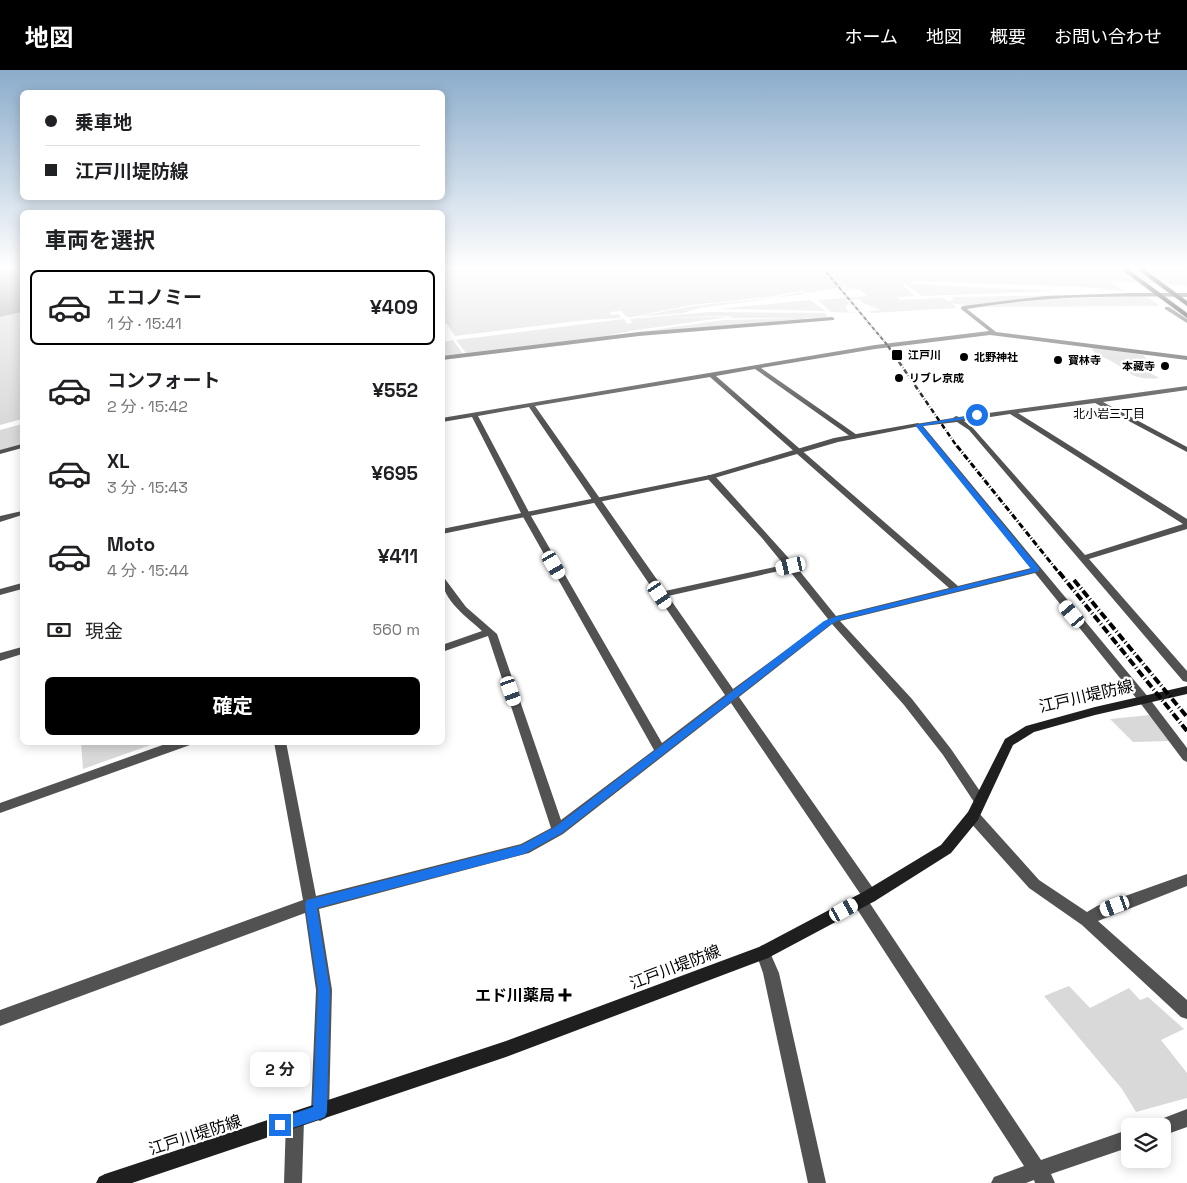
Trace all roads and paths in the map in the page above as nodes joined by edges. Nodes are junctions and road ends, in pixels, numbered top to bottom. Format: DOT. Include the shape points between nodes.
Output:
graph roads {
  1 [pos="832,319"];
  2 [pos="977,319"];
  3 [pos="994,333"];
  4 [pos="445,358"];
  5 [pos="1187,358"];
  6 [pos="756,367"];
  7 [pos="712,375"];
  8 [pos="1187,388"];
  9 [pos="1095,400"];
  10 [pos="531,405"];
  11 [pos="1011,412"];
  12 [pos="474,415"];
  13 [pos="956,418"];
  14 [pos="445,420"];
  15 [pos="918,425"];
  16 [pos="854,437"];
  17 [pos="20,447"];
  18 [pos="1187,450"];
  19 [pos="800,451"];
  20 [pos="0,452"];
  21 [pos="711,477"];
  22 [pos="596,500"];
  23 [pos="20,514"];
  24 [pos="526,515"];
  25 [pos="0,520"];
  26 [pos="1187,525"];
  27 [pos="445,531"];
  28 [pos="1083,558"];
  29 [pos="791,566"];
  30 [pos="1036,570"];
  31 [pos="445,585"];
  32 [pos="20,587"];
  33 [pos="957,590"];
  34 [pos="0,592"];
  35 [pos="660,595"];
  36 [pos="835,619"];
  37 [pos="490,632"];
  38 [pos="445,648"];
  39 [pos="20,652"];
  40 [pos="0,657"];
  41 [pos="1187,678"];
  42 [pos="1187,690"];
  43 [pos="731,698"];
  44 [pos="1145,701"];
  45 [pos="178,745"];
  46 [pos="281,745"];
  47 [pos="661,752"];
  48 [pos="1187,757"];
  49 [pos="980,801"];
  50 [pos="0,808"];
  51 [pos="973,816"];
  52 [pos="558,830"];
  53 [pos="1187,880"];
  54 [pos="865,899"];
  55 [pos="311,904"];
  56 [pos="1087,920"];
  57 [pos="763,953"];
  58 [pos="1187,1011"];
  59 [pos="0,1018"];
  60 [pos="320,1112"];
  61 [pos="1187,1118"];
  62 [pos="295,1120"];
  63 [pos="1171,1124"];
  64 [pos="1121,1142"];
  65 [pos="1042,1176"];
  66 [pos="106,1183"];
  67 [pos="293,1183"];
  68 [pos="817,1183"];
  69 [pos="1000,1183"];
  1 -- 4 [label="street" via="632,334"];
  2 -- 3 [label="street"];
  3 -- 5 [label="street"];
  3 -- 6 [label="street" via="901,343"];
  6 -- 7 [label="street"];
  6 -- 16 [label="street"];
  7 -- 10 [label="street"];
  7 -- 19 [label="street"];
  8 -- 9 [label="street"];
  9 -- 11 [label="street"];
  9 -- 18 [label="street"];
  10 -- 12 [label="street"];
  10 -- 22 [label="street"];
  11 -- 13 [label="street"];
  11 -- 26 [label="street"];
  12 -- 14 [label="street"];
  12 -- 24 [label="street"];
  13 -- 15 [label="street"];
  13 -- 28 [label="street" via="971,429"];
  15 -- 16 [label="street"];
  15 -- 30 [label="street"];
  16 -- 19 [label="street"];
  17 -- 20 [label="street"];
  19 -- 21 [label="street"];
  19 -- 33 [label="street"];
  21 -- 22 [label="street"];
  21 -- 29 [label="street"];
  22 -- 24 [label="street"];
  22 -- 35 [label="street"];
  23 -- 25 [label="street"];
  24 -- 27 [label="street"];
  24 -- 47 [label="street"];
  26 -- 28 [label="street"];
  28 -- 41 [label="street"];
  29 -- 35 [label="street"];
  29 -- 36 [label="street"];
  30 -- 33 [label="street"];
  30 -- 44 [label="street"];
  31 -- 37 [label="street" via="463,609"];
  32 -- 34 [label="street"];
  33 -- 36 [label="street"];
  35 -- 43 [label="street"];
  36 -- 43 [label="street"];
  36 -- 49 [label="street" via="908,702"];
  37 -- 38 [label="street"];
  37 -- 52 [label="street"];
  39 -- 40 [label="street"];
  42 -- 44 [label="main road, 江戸川堤防線"];
  43 -- 47 [label="street"];
  43 -- 54 [label="street"];
  44 -- 48 [label="street"];
  44 -- 49 [label="main road, 江戸川堤防線" via="1095,710 1030,729 1009,742"];
  45 -- 50 [label="street"];
  46 -- 55 [label="street"];
  47 -- 52 [label="street"];
  49 -- 51 [label="main road, 江戸川堤防線"];
  51 -- 54 [label="main road, 江戸川堤防線" via="946,849"];
  51 -- 56 [label="street" via="1034,884"];
  52 -- 55 [label="street" via="524,850"];
  53 -- 56 [label="street" via="1097,913"];
  54 -- 57 [label="main road, 江戸川堤防線"];
  54 -- 65 [label="street"];
  55 -- 59 [label="street"];
  55 -- 60 [label="street" via="324,990"];
  56 -- 58 [label="street"];
  57 -- 60 [label="main road, 江戸川堤防線" via="506,1050"];
  57 -- 68 [label="street" via="771,973"];
  60 -- 62 [label="main road, 江戸川堤防線"];
  61 -- 63 [label="street"];
  62 -- 66 [label="main road, 江戸川堤防線"];
  62 -- 67 [label="street"];
  64 -- 65 [label="street"];
  65 -- 69 [label="street"];
}
